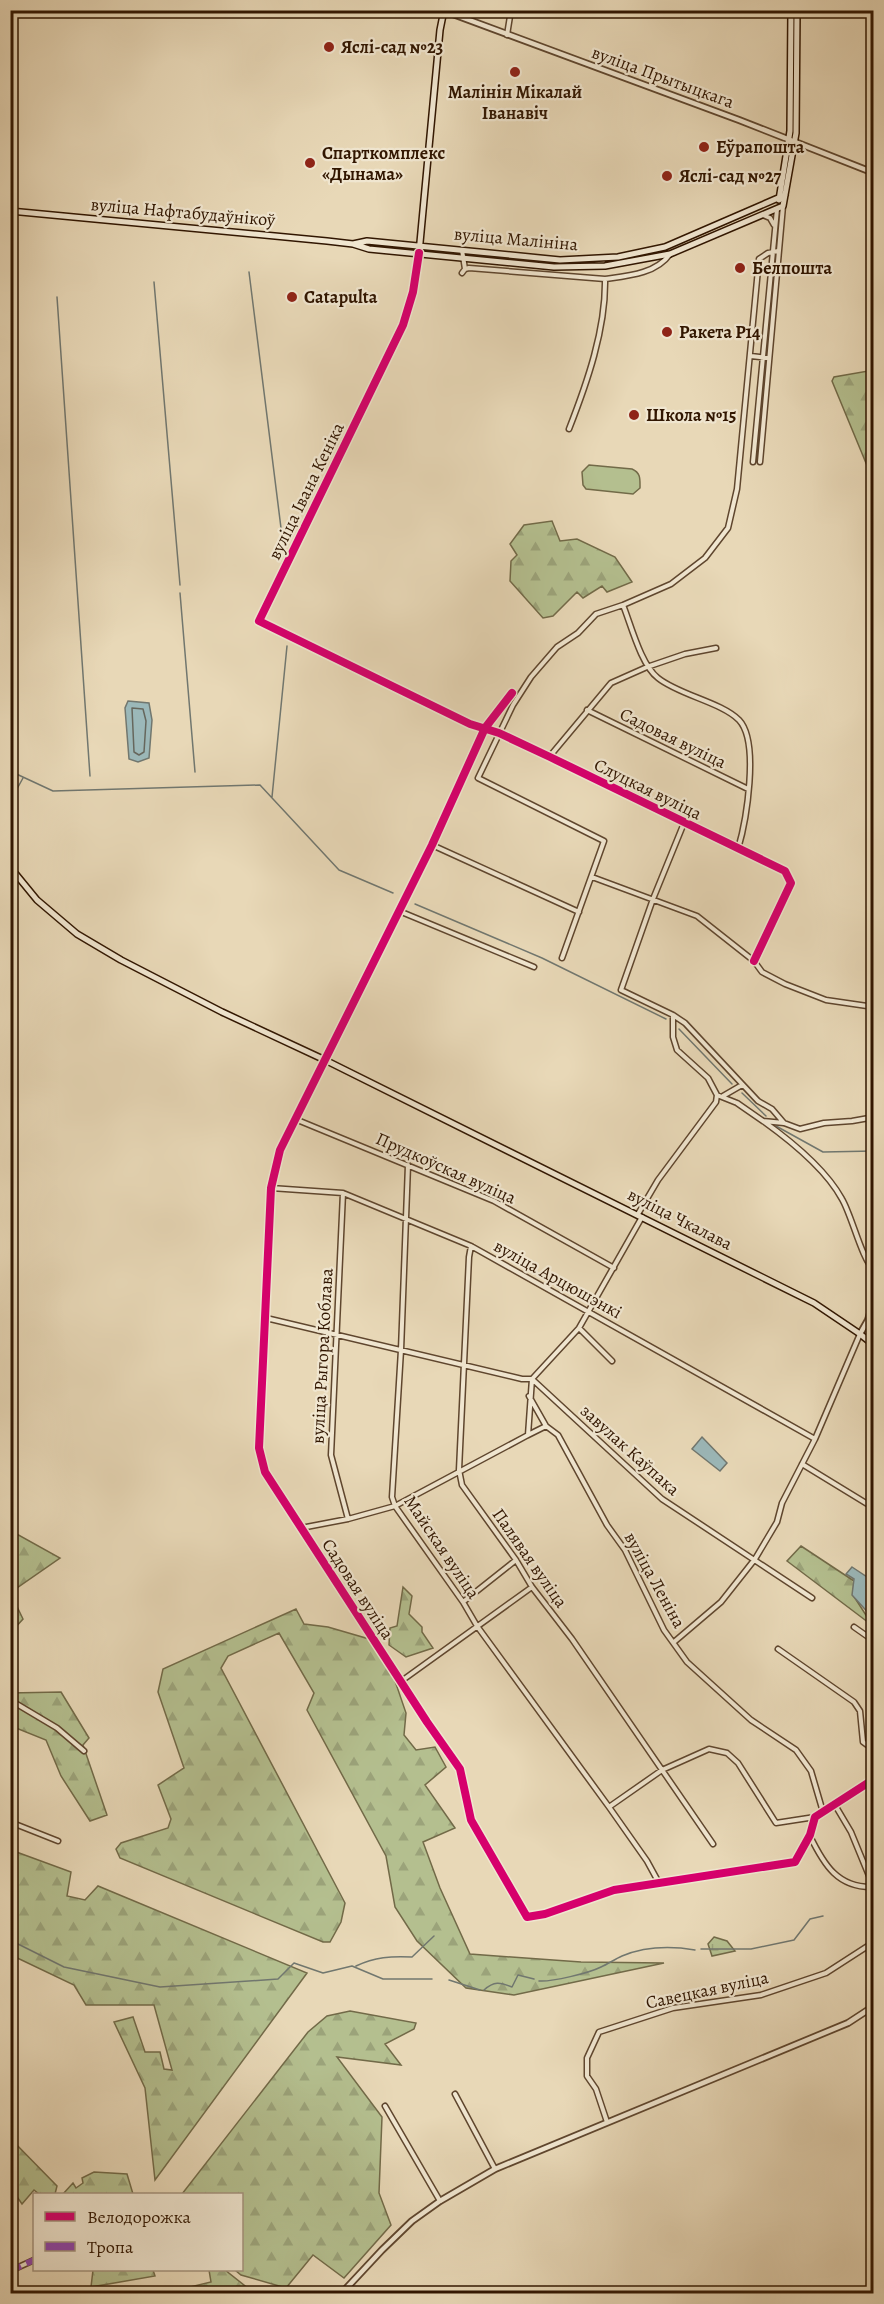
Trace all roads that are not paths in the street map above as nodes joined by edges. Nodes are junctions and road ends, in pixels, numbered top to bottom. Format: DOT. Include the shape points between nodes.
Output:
graph roads {
  1 [pos="511,10"];
  2 [pos="791,10"];
  3 [pos="797,10"];
  4 [pos="870,10"];
  5 [pos="443,11"];
  6 [pos="872,34"];
  7 [pos="507,35"];
  8 [pos="872,99"];
  9 [pos="792,142"];
  10 [pos="873,173"];
  11 [pos="782,197"];
  12 [pos="780,207"];
  13 [pos="10,211"];
  14 [pos="762,215"];
  15 [pos="775,226"];
  16 [pos="353,244"];
  17 [pos="419,245"];
  18 [pos="462,250"];
  19 [pos="775,251"];
  20 [pos="419,253"];
  21 [pos="670,254"];
  22 [pos="462,258"];
  23 [pos="605,279"];
  24 [pos="751,356"];
  25 [pos="763,357"];
  26 [pos="769,358"];
  27 [pos="569,429"];
  28 [pos="753,462"];
  29 [pos="760,462"];
  30 [pos="624,605"];
  31 [pos="716,648"];
  32 [pos="648,667"];
  33 [pos="374,676"];
  34 [pos="512,693"];
  35 [pos="586,710"];
  36 [pos="485,728"];
  37 [pos="499,734"];
  38 [pos="550,757"];
  39 [pos="748,789"];
  40 [pos="683,825"];
  41 [pos="432,845"];
  42 [pos="738,849"];
  43 [pos="10,867"];
  44 [pos="592,877"];
  45 [pos="653,899"];
  46 [pos="399,911"];
  47 [pos="579,912"];
  48 [pos="562,958"];
  49 [pos="754,961"];
  50 [pos="534,967"];
  51 [pos="873,1007"];
  52 [pos="673,1015"];
  53 [pos="325,1060"];
  54 [pos="742,1085"];
  55 [pos="717,1095"];
  56 [pos="723,1096"];
  57 [pos="873,1113"];
  58 [pos="295,1119"];
  59 [pos="763,1121"];
  60 [pos="784,1123"];
  61 [pos="408,1165"];
  62 [pos="272,1188"];
  63 [pos="344,1193"];
  64 [pos="640,1215"];
  65 [pos="407,1218"];
  66 [pos="471,1246"];
  67 [pos="614,1268"];
  68 [pos="873,1270"];
  69 [pos="873,1299"];
  70 [pos="588,1311"];
  71 [pos="266,1318"];
  72 [pos="579,1328"];
  73 [pos="861,1334"];
  74 [pos="337,1335"];
  75 [pos="873,1345"];
  76 [pos="401,1350"];
  77 [pos="612,1361"];
  78 [pos="465,1364"];
  79 [pos="532,1379"];
  80 [pos="529,1396"];
  81 [pos="546,1426"];
  82 [pos="528,1435"];
  83 [pos="815,1439"];
  84 [pos="802,1464"];
  85 [pos="459,1470"];
  86 [pos="395,1506"];
  87 [pos="873,1508"];
  88 [pos="348,1519"];
  89 [pos="301,1528"];
  90 [pos="754,1559"];
  91 [pos="516,1560"];
  92 [pos="532,1587"];
  93 [pos="812,1598"];
  94 [pos="464,1602"];
  95 [pos="477,1626"];
  96 [pos="854,1627"];
  97 [pos="873,1641"];
  98 [pos="674,1642"];
  99 [pos="778,1648"];
  100 [pos="400,1682"];
  101 [pos="10,1700"];
  102 [pos="84,1750"];
  103 [pos="873,1750"];
  104 [pos="662,1770"];
  105 [pos="873,1779"];
  106 [pos="835,1805"];
  107 [pos="609,1807"];
  108 [pos="823,1812"];
  109 [pos="815,1817"];
  110 [pos="10,1822"];
  111 [pos="810,1835"];
  112 [pos="58,1841"];
  113 [pos="713,1844"];
  114 [pos="659,1883"];
  115 [pos="873,1887"];
  116 [pos="873,1942"];
  117 [pos="873,2006"];
  118 [pos="455,2094"];
  119 [pos="385,2106"];
  120 [pos="607,2122"];
  121 [pos="495,2169"];
  122 [pos="440,2201"];
  123 [pos="33,2260"];
  124 [pos="10,2271"];
  125 [pos="341,2294"];
  1 -- 7 [label="street"];
  2 -- 9 [label="main road"];
  3 -- 9 [label="main road"];
  4 -- 6 [label="street"];
  5 -- 7 [label="street, вуліца Прытыцкага"];
  5 -- 17 [label="main road"];
  6 -- 8 [label="street"];
  7 -- 9 [label="street, вуліца Прытыцкага"];
  9 -- 10 [label="street, вуліца Прытыцкага"];
  9 -- 11 [label="main road"];
  11 -- 12 [label="main road"];
  11 -- 18 [label="main road, вуліца Малініна" via="665,247 636,255 560,260"];
  12 -- 14 [label="main road, вуліца Малініна"];
  12 -- 15 [label="street"];
  12 -- 19 [label="street"];
  13 -- 16 [label="main road, вуліца Нафтабудаўнікоў"];
  14 -- 15 [label="street"];
  14 -- 21 [label="main road, вуліца Малініна"];
  15 -- 19 [label="street"];
  16 -- 17 [label="main road, вуліца Нафтабудаўнікоў" via="363,241"];
  16 -- 20 [label="main road, вуліца Нафтабудаўнікоў"];
  17 -- 18 [label="main road, вуліца Малініна"];
  17 -- 20 [label="main road"];
  18 -- 22 [label="street"];
  19 -- 24 [label="street" via="759,259"];
  19 -- 25 [label="street"];
  19 -- 26 [label="street"];
  20 -- 22 [label="main road, вуліца Малініна"];
  20 -- 33 [label="street, вуліца Івана Кеніка" via="403,325 260,621"];
  21 -- 22 [label="main road, вуліца Малініна" via="605,266 554,267"];
  21 -- 23 [label="street, вуліца Малініна" via="664,263 651,270"];
  22 -- 23 [label="street, вуліца Малініна" via="463,271"];
  23 -- 27 [label="street" via="600,330 585,388"];
  24 -- 25 [label="street"];
  24 -- 30 [label="street" via="737,489 728,528 717,544 671,584"];
  25 -- 26 [label="street"];
  25 -- 28 [label="street"];
  26 -- 29 [label="street"];
  30 -- 32 [label="street"];
  30 -- 37 [label="street" via="596,614 578,633 556,647 513,705"];
  31 -- 32 [label="street"];
  32 -- 35 [label="street" via="611,683"];
  32 -- 39 [label="street" via="658,679 739,720 747,733"];
  33 -- 36 [label="street, Слуцкая вуліца"];
  34 -- 36 [label="street, Садовая вуліца"];
  35 -- 38 [label="street"];
  35 -- 39 [label="street, Садовая вуліца"];
  36 -- 37 [label="street, Слуцкая вуліца"];
  36 -- 41 [label="street, Садовая вуліца"];
  37 -- 38 [label="street, Слуцкая вуліца"];
  37 -- 44 [label="street" via="478,777 604,841"];
  38 -- 40 [label="street, Слуцкая вуліца"];
  39 -- 42 [label="street"];
  40 -- 42 [label="street, Слуцкая вуліца"];
  40 -- 45 [label="street"];
  41 -- 46 [label="street, Садовая вуліца"];
  41 -- 47 [label="street"];
  42 -- 49 [label="street, Слуцкая вуліца" via="784,871 791,883"];
  43 -- 53 [label="main road, вуліца Чкалава" via="37,900 76,934 222,1012"];
  44 -- 45 [label="street"];
  44 -- 47 [label="street"];
  45 -- 49 [label="street" via="697,916"];
  45 -- 52 [label="street" via="621,990"];
  46 -- 50 [label="street"];
  46 -- 53 [label="street, Садовая вуліца"];
  47 -- 48 [label="street"];
  49 -- 51 [label="street" via="762,972 826,1000"];
  52 -- 54 [label="street"];
  52 -- 55 [label="street" via="677,1050 708,1078"];
  53 -- 58 [label="street, Садовая вуліца"];
  53 -- 64 [label="main road, вуліца Чкалава"];
  54 -- 56 [label="street"];
  54 -- 60 [label="street"];
  55 -- 56 [label="street"];
  55 -- 64 [label="street" via="716,1102 657,1180"];
  56 -- 59 [label="street"];
  57 -- 60 [label="street" via="869,1118 800,1129"];
  58 -- 61 [label="street, Прудкоўская вуліца"];
  58 -- 62 [label="street, Садовая вуліца" via="280,1150"];
  59 -- 60 [label="street"];
  59 -- 68 [label="street" via="822,1172 842,1198 867,1265"];
  61 -- 65 [label="street, Майская вуліца"];
  61 -- 67 [label="street, Прудкоўская вуліца" via="494,1201"];
  62 -- 63 [label="street, вуліца Арцюшэнкі"];
  62 -- 71 [label="street, Садовая вуліца"];
  63 -- 65 [label="street, вуліца Арцюшэнкі"];
  63 -- 74 [label="street, вуліца Рыгора Коблава"];
  64 -- 67 [label="street"];
  64 -- 73 [label="main road, вуліца Чкалава" via="814,1303"];
  65 -- 66 [label="street, вуліца Арцюшэнкі"];
  65 -- 76 [label="street, Майская вуліца"];
  66 -- 70 [label="street, вуліца Арцюшэнкі"];
  66 -- 78 [label="street, Палявая вуліца"];
  67 -- 70 [label="street"];
  69 -- 73 [label="street"];
  70 -- 72 [label="street"];
  70 -- 83 [label="street, вуліца Арцюшэнкі"];
  71 -- 74 [label="street"];
  71 -- 89 [label="street, Садовая вуліца" via="259,1449 265,1472"];
  72 -- 77 [label="street"];
  72 -- 79 [label="street"];
  73 -- 75 [label="main road, вуліца Чкалава"];
  73 -- 83 [label="street"];
  74 -- 76 [label="street"];
  74 -- 88 [label="street, вуліца Рыгора Коблава" via="331,1455"];
  76 -- 78 [label="street"];
  76 -- 86 [label="street, Майская вуліца" via="392,1497"];
  78 -- 79 [label="street"];
  78 -- 85 [label="street, Палявая вуліца"];
  79 -- 80 [label="street"];
  79 -- 90 [label="street, завулак Каўпака" via="662,1499"];
  80 -- 81 [label="street, вуліца Леніна"];
  80 -- 82 [label="street"];
  81 -- 82 [label="street"];
  81 -- 98 [label="street, вуліца Леніна" via="558,1436"];
  82 -- 85 [label="street"];
  83 -- 84 [label="street"];
  84 -- 87 [label="street"];
  84 -- 90 [label="street" via="777,1522"];
  85 -- 86 [label="street"];
  85 -- 91 [label="street, Палявая вуліца" via="462,1485"];
  86 -- 88 [label="street"];
  86 -- 94 [label="street, Майская вуліца"];
  88 -- 89 [label="street"];
  89 -- 100 [label="street, Садовая вуліца"];
  90 -- 93 [label="street, завулак Каўпака"];
  90 -- 98 [label="street" via="721,1602"];
  91 -- 92 [label="street, Палявая вуліца"];
  91 -- 94 [label="street"];
  92 -- 95 [label="street"];
  92 -- 104 [label="street, Палявая вуліца"];
  94 -- 95 [label="street, Майская вуліца"];
  95 -- 100 [label="street"];
  95 -- 107 [label="street, Майская вуліца"];
  96 -- 97 [label="street"];
  98 -- 108 [label="street, вуліца Леніна" via="687,1662 751,1720 796,1750 811,1771"];
  99 -- 103 [label="street" via="854,1702 860,1711 863,1742"];
  100 -- 114 [label="street, Садовая вуліца" via="460,1769 471,1820 527,1917 614,1890"];
  101 -- 102 [label="street" via="57,1728"];
  104 -- 107 [label="street"];
  104 -- 109 [label="street" via="709,1749 727,1753 738,1763 776,1823"];
  104 -- 113 [label="street, Палявая вуліца"];
  105 -- 106 [label="street"];
  106 -- 108 [label="street"];
  106 -- 115 [label="street"];
  107 -- 114 [label="street, Майская вуліца"];
  108 -- 109 [label="street"];
  109 -- 111 [label="street"];
  110 -- 112 [label="street"];
  111 -- 114 [label="street" via="795,1862"];
  111 -- 115 [label="street" via="820,1856 841,1880"];
  116 -- 120 [label="street, Савецкая вуліца" via="826,1973 772,1992 673,2008 599,2032 587,2058 587,2076 596,2088"];
  117 -- 120 [label="street" via="848,2023"];
  118 -- 121 [label="street"];
  119 -- 122 [label="street"];
  120 -- 121 [label="street"];
  121 -- 122 [label="street"];
  122 -- 125 [label="street" via="412,2221"];
  123 -- 124 [label="street"];
}
